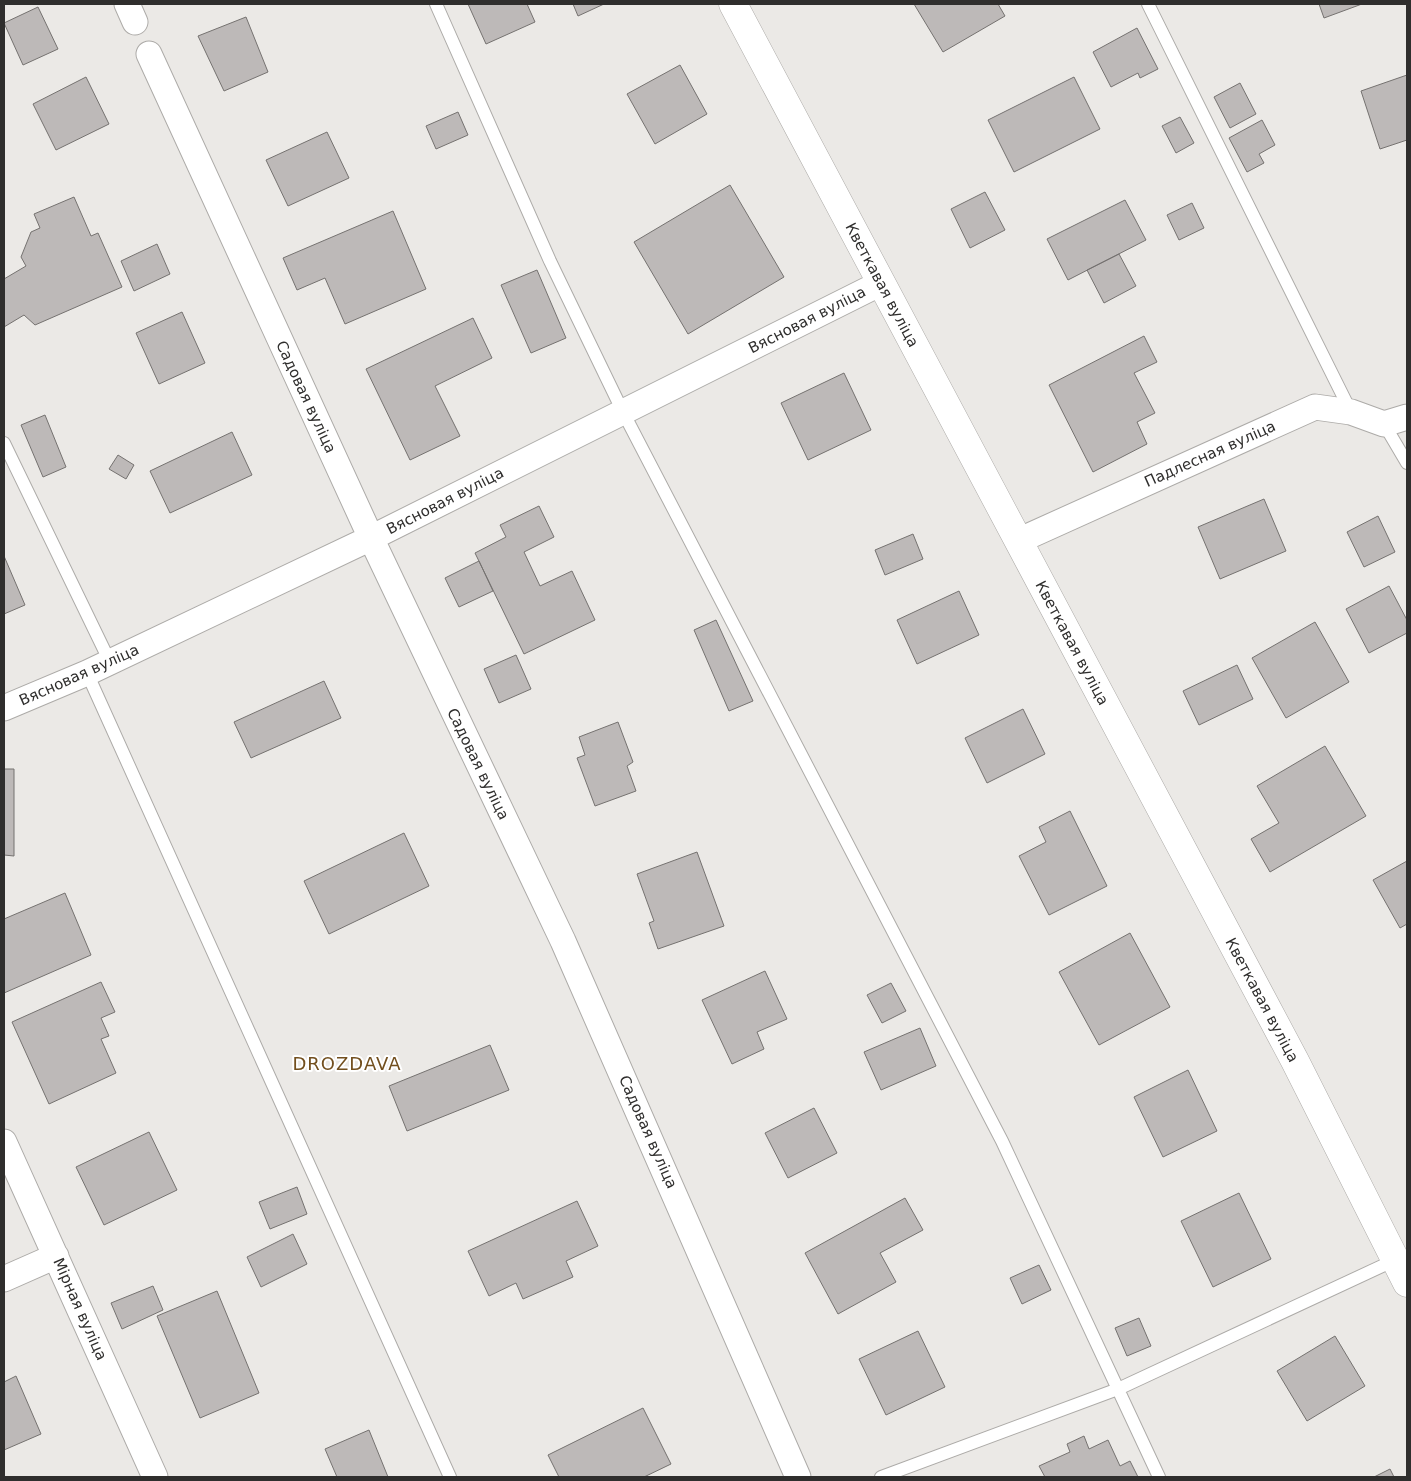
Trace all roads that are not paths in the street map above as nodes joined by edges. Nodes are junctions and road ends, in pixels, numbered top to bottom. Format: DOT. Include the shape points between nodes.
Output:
graph roads {
  1 [pos="436,4"];
  2 [pos="734,4"];
  3 [pos="1148,4"];
  4 [pos="149,54"];
  5 [pos="881,283"];
  6 [pos="623,412"];
  7 [pos="1352,412"];
  8 [pos="1396,420"];
  9 [pos="4,443"];
  10 [pos="1407,463"];
  11 [pos="371,538"];
  12 [pos="1018,541"];
  13 [pos="110,662"];
  14 [pos="87,673"];
  15 [pos="4,708"];
  16 [pos="4,1142"];
  17 [pos="56,1256"];
  18 [pos="1401,1272"];
  19 [pos="4,1279"];
  20 [pos="1118,1389"];
  21 [pos="155,1477"];
  22 [pos="450,1477"];
  23 [pos="798,1477"];
  24 [pos="881,1477"];
  25 [pos="1159,1477"];
  1 -- 6 [label="lane" via="550,261"];
  2 -- 5 [label="street, Кветкавая вуліца"];
  3 -- 7 [label="lane"];
  4 -- 11 [label="street, Садовая вуліца"];
  5 -- 6 [label="street, Вясновая вуліца"];
  5 -- 12 [label="street, Кветкавая вуліца"];
  6 -- 11 [label="street, Вясновая вуліца"];
  6 -- 20 [label="lane" via="1002,1141"];
  7 -- 8 [label="street, Падлесная вуліца"];
  7 -- 12 [label="street, Падлесная вуліца" via="1314,407"];
  8 -- 10 [label="lane"];
  9 -- 13 [label="lane"];
  11 -- 13 [label="street, Вясновая вуліца"];
  11 -- 23 [label="street, Садовая вуліца" via="567,950"];
  12 -- 18 [label="street, Кветкавая вуліца" via="1294,1061"];
  13 -- 14 [label="street, Вясновая вуліца"];
  14 -- 15 [label="street, Вясновая вуліца"];
  14 -- 22 [label="lane"];
  16 -- 17 [label="street, Мірная вуліца"];
  17 -- 19 [label="street"];
  17 -- 21 [label="street, Мірная вуліца"];
  18 -- 20 [label="lane"];
  20 -- 24 [label="lane"];
  20 -- 25 [label="lane"];
}
